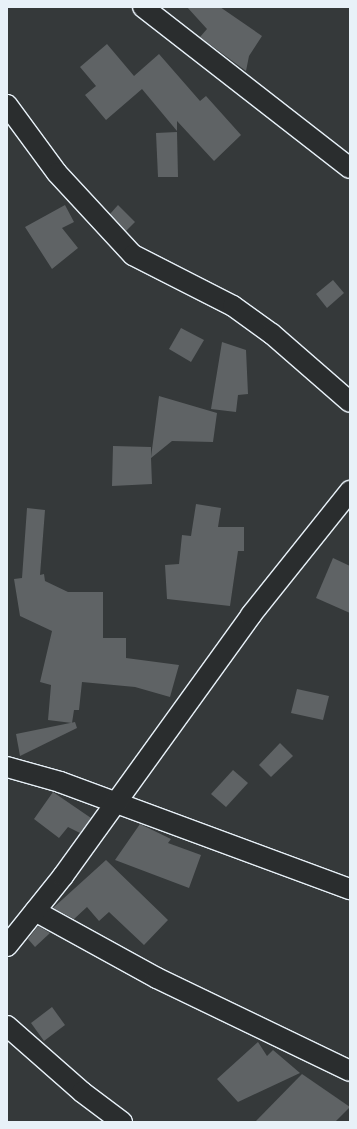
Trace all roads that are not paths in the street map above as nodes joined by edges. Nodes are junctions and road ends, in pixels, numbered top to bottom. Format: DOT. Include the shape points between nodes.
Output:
graph roads {
  1 [pos="143,7"];
  2 [pos="7,105"];
  3 [pos="350,168"];
  4 [pos="350,402"];
  5 [pos="350,491"];
  6 [pos="7,767"];
  7 [pos="116,803"];
  8 [pos="350,889"];
  9 [pos="35,911"];
  10 [pos="7,946"];
  11 [pos="7,1026"];
  12 [pos="350,1071"];
  13 [pos="122,1122"];
  1 -- 3 [label="street"];
  2 -- 4 [label="street" via="58,173 133,254 233,306 272,334"];
  5 -- 7 [label="street" via="252,615"];
  6 -- 7 [label="street"];
  7 -- 8 [label="street"];
  7 -- 9 [label="street"];
  9 -- 10 [label="street"];
  9 -- 12 [label="street" via="157,978"];
  11 -- 13 [label="street" via="82,1092"];
}
